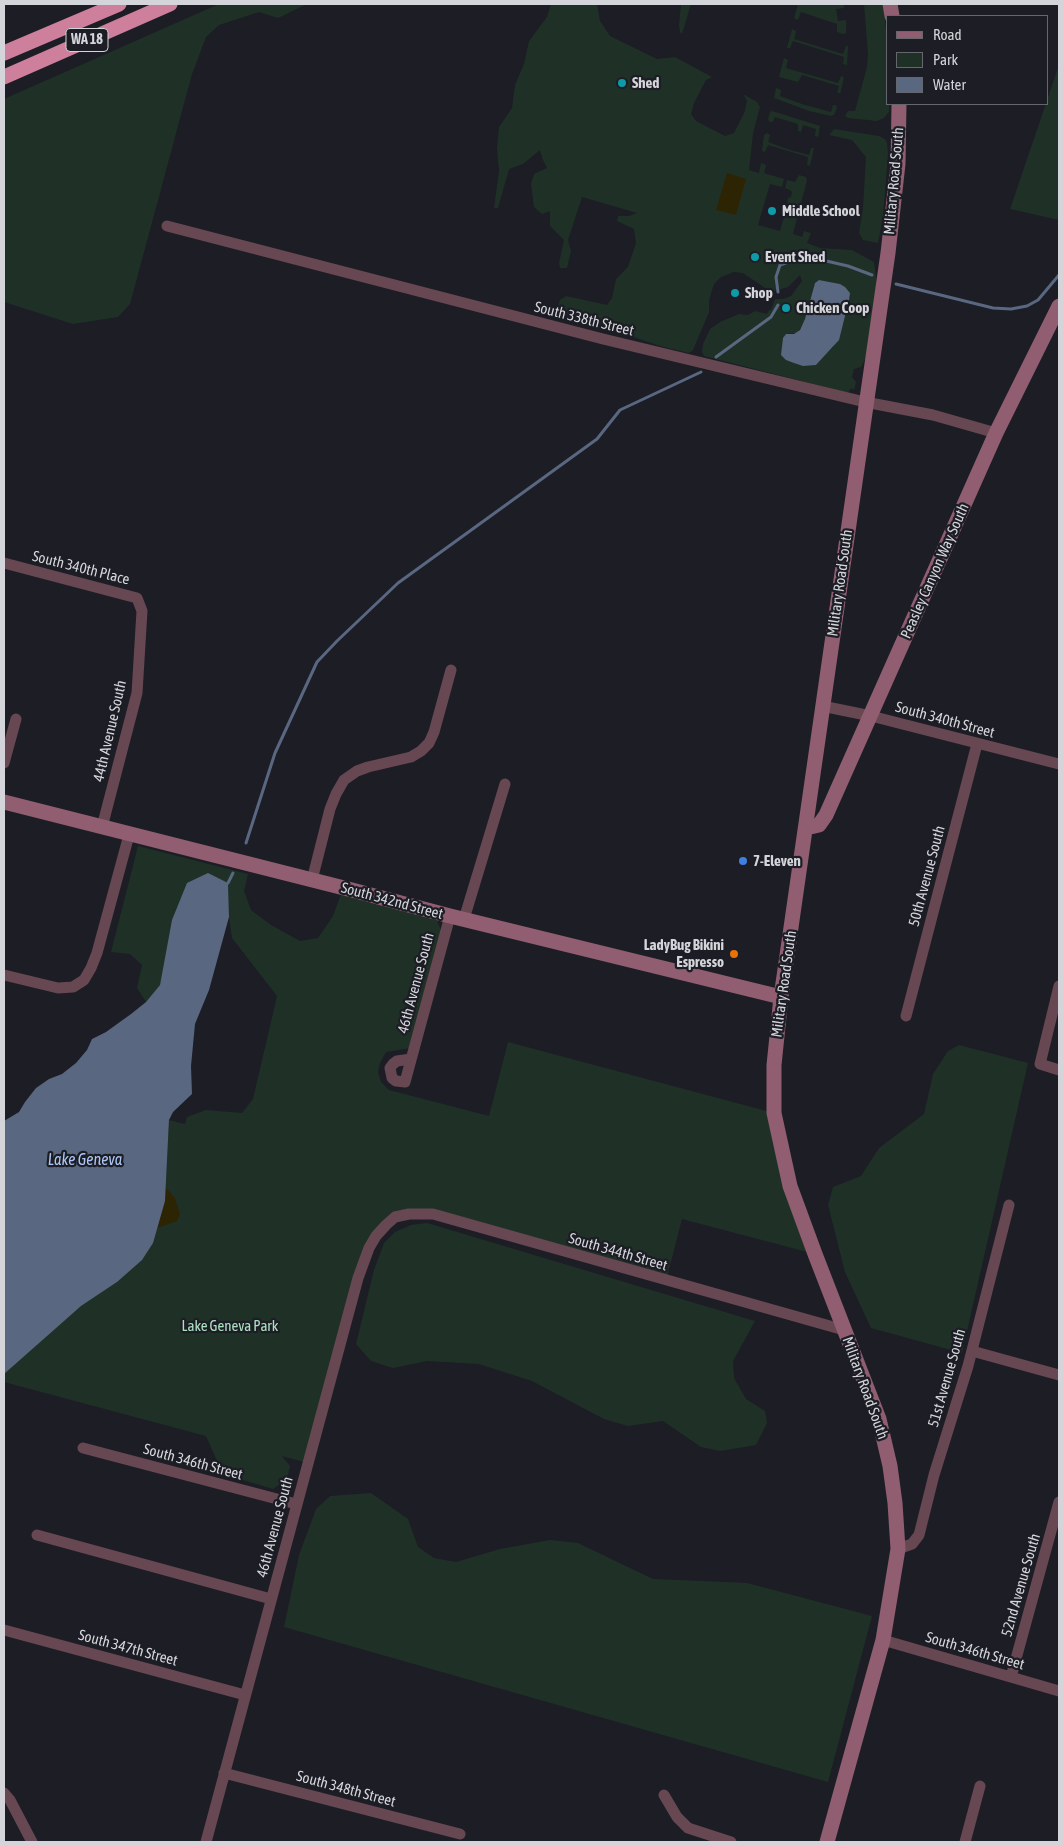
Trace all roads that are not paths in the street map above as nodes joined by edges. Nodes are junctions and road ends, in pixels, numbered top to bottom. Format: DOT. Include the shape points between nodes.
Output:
graph roads {
  1 [pos="119,4"];
  2 [pos="170,4"];
  3 [pos="4,53"];
  4 [pos="4,77"];
  5 [pos="899,105"];
  6 [pos="167,226"];
  7 [pos="1058,309"];
  8 [pos="865,402"];
  9 [pos="996,433"];
  10 [pos="4,563"];
  11 [pos="142,611"];
  12 [pos="451,670"];
  13 [pos="822,706"];
  14 [pos="871,716"];
  15 [pos="16,719"];
  16 [pos="977,744"];
  17 [pos="4,763"];
  18 [pos="1059,764"];
  19 [pos="505,784"];
  20 [pos="4,802"];
  21 [pos="102,828"];
  22 [pos="806,828"];
  23 [pos="129,835"];
  24 [pos="312,880"];
  25 [pos="457,918"];
  26 [pos="4,975"];
  27 [pos="1059,986"];
  28 [pos="781,997"];
  29 [pos="906,1016"];
  30 [pos="412,1059"];
  31 [pos="1059,1070"];
  32 [pos="1009,1204"];
  33 [pos="386,1224"];
  34 [pos="844,1330"];
  35 [pos="972,1351"];
  36 [pos="1059,1375"];
  37 [pos="83,1448"];
  38 [pos="1059,1502"];
  39 [pos="296,1504"];
  40 [pos="37,1535"];
  41 [pos="898,1549"];
  42 [pos="271,1599"];
  43 [pos="4,1630"];
  44 [pos="883,1640"];
  45 [pos="1011,1677"];
  46 [pos="1059,1691"];
  47 [pos="245,1695"];
  48 [pos="224,1773"];
  49 [pos="980,1786"];
  50 [pos="4,1792"];
  51 [pos="664,1795"];
  52 [pos="460,1834"];
  53 [pos="32,1842"];
  54 [pos="206,1842"];
  55 [pos="732,1842"];
  56 [pos="827,1842"];
  57 [pos="965,1842"];
  1 -- 3 [label="highway, WA 18"];
  2 -- 4 [label="highway, WA 18"];
  5 -- 8 [label="main road, Military Road South" via="894,202"];
  6 -- 8 [label="street, South 338th Street" via="603,340"];
  7 -- 9 [label="main road, Peasley Canyon Way South"];
  8 -- 9 [label="street, South 338th Street" via="933,415"];
  8 -- 13 [label="main road, Military Road South"];
  9 -- 14 [label="main road, Peasley Canyon Way South"];
  10 -- 11 [label="street, South 340th Place" via="137,598"];
  11 -- 21 [label="street, 44th Avenue South" via="137,693"];
  12 -- 24 [label="street" via="429,743 411,757 368,766 344,780 330,809"];
  13 -- 14 [label="street, South 340th Street"];
  13 -- 22 [label="main road, Military Road South"];
  14 -- 16 [label="street, South 340th Street"];
  14 -- 22 [label="main road, Peasley Canyon Way South" via="823,821"];
  15 -- 17 [label="street"];
  16 -- 18 [label="street, South 340th Street"];
  16 -- 29 [label="street, 50th Avenue South"];
  19 -- 25 [label="street, 46th Avenue South"];
  20 -- 21 [label="main road, South 342nd Street"];
  21 -- 23 [label="main road, South 342nd Street"];
  22 -- 28 [label="main road, Military Road South"];
  23 -- 24 [label="main road, South 342nd Street"];
  23 -- 26 [label="street" via="97,953 81,983 58,988"];
  24 -- 25 [label="main road, South 342nd Street"];
  25 -- 28 [label="main road, South 342nd Street"];
  25 -- 30 [label="street, 46th Avenue South"];
  27 -- 31 [label="street" via="1040,1064"];
  28 -- 34 [label="main road, Military Road South" via="774,1065 774,1113 778,1137 790,1186"];
  32 -- 35 [label="street, 51st Avenue South"];
  33 -- 34 [label="street, South 344th Street" via="395,1217 409,1214 433,1214"];
  33 -- 39 [label="street, 46th Avenue South" via="376,1236 362,1265"];
  34 -- 41 [label="main road, Military Road South" via="879,1419 890,1466"];
  35 -- 36 [label="street"];
  35 -- 41 [label="street, 51st Avenue South" via="919,1535 912,1544"];
  37 -- 39 [label="street, South 346th Street"];
  38 -- 45 [label="street, 52nd Avenue South"];
  39 -- 42 [label="street, 46th Avenue South"];
  40 -- 42 [label="street"];
  41 -- 44 [label="main road, Military Road South"];
  42 -- 47 [label="street, 46th Avenue South"];
  43 -- 47 [label="street, South 347th Street"];
  44 -- 45 [label="street, South 346th Street"];
  44 -- 56 [label="main road, Military Road South"];
  45 -- 46 [label="street, South 346th Street"];
  47 -- 48 [label="street, 46th Avenue South"];
  48 -- 52 [label="street, South 348th Street"];
  48 -- 54 [label="street, 46th Avenue South"];
  49 -- 57 [label="street"];
  50 -- 53 [label="street"];
  51 -- 55 [label="street" via="687,1828"];
}
